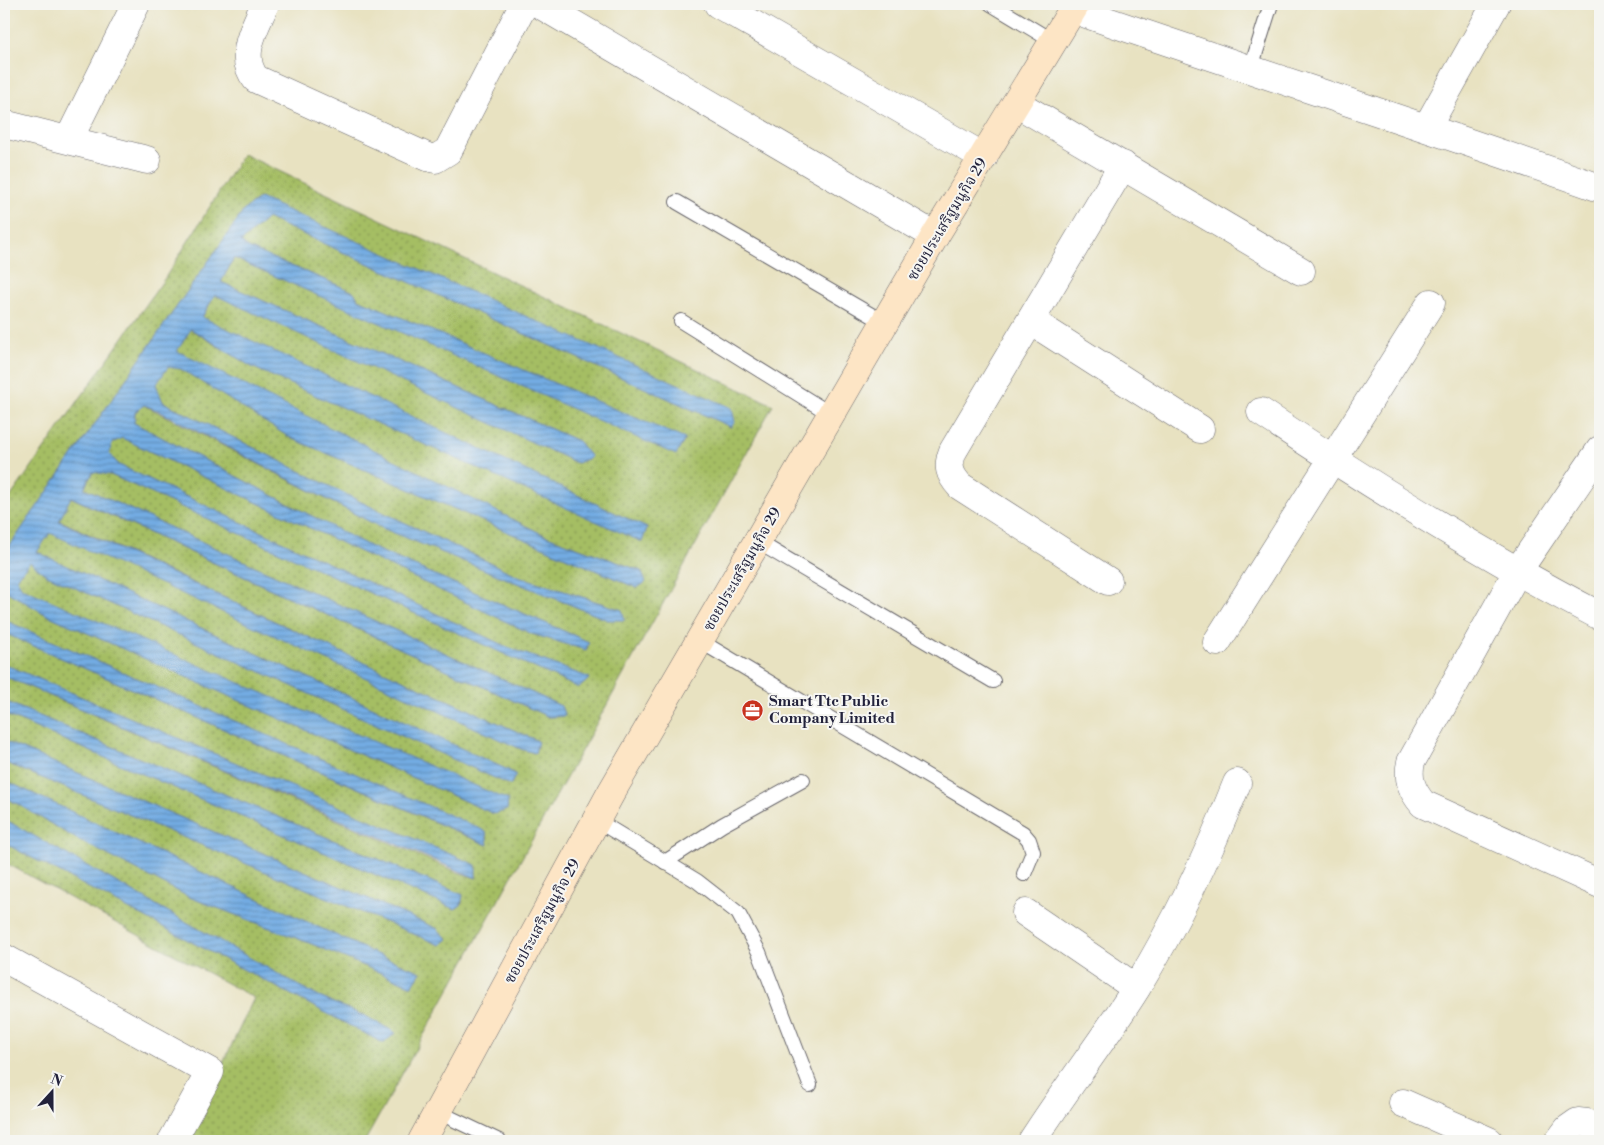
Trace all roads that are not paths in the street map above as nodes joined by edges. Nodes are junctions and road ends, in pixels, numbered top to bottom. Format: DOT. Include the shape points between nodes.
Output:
graph roads {
  1 [pos="136,4"];
  2 [pos="265,4"];
  3 [pos="524,4"];
  4 [pos="539,4"];
  5 [pos="718,4"];
  6 [pos="991,4"];
  7 [pos="1271,4"];
  8 [pos="1496,4"];
  9 [pos="1074,7"];
  10 [pos="1054,42"];
  11 [pos="1250,71"];
  12 [pos="1016,103"];
  13 [pos="4,124"];
  14 [pos="1427,127"];
  15 [pos="69,139"];
  16 [pos="984,156"];
  17 [pos="147,160"];
  18 [pos="1123,165"];
  19 [pos="1600,188"];
  20 [pos="677,202"];
  21 [pos="935,236"];
  22 [pos="1301,271"];
  23 [pos="1431,303"];
  24 [pos="681,321"];
  25 [pos="1031,321"];
  26 [pos="885,323"];
  27 [pos="1261,412"];
  28 [pos="832,414"];
  29 [pos="1200,429"];
  30 [pos="1600,450"];
  31 [pos="1332,459"];
  32 [pos="758,542"];
  33 [pos="1517,572"];
  34 [pos="1108,581"];
  35 [pos="1600,616"];
  36 [pos="700,641"];
  37 [pos="1217,642"];
  38 [pos="993,681"];
  39 [pos="803,780"];
  40 [pos="1237,783"];
  41 [pos="596,820"];
  42 [pos="665,862"];
  43 [pos="1024,874"];
  44 [pos="1600,884"];
  45 [pos="1026,912"];
  46 [pos="4,958"];
  47 [pos="1136,988"];
  48 [pos="810,1084"];
  49 [pos="1403,1103"];
  50 [pos="438,1112"];
  51 [pos="1600,1130"];
  52 [pos="172,1141"];
  53 [pos="422,1141"];
  54 [pos="499,1141"];
  55 [pos="1032,1141"];
  56 [pos="1489,1141"];
  57 [pos="1559,1141"];
  1 -- 15 [label="street"];
  2 -- 3 [label="street" via="247,50 247,62 256,79 435,159 448,151"];
  4 -- 21 [label="street"];
  5 -- 16 [label="street"];
  6 -- 10 [label="lane"];
  7 -- 11 [label="lane"];
  8 -- 14 [label="street"];
  9 -- 10 [label="street, ซอยประเสริฐมนูกิจ 29"];
  9 -- 11 [label="street"];
  10 -- 12 [label="street, ซอยประเสริฐมนูกิจ 29"];
  11 -- 14 [label="street"];
  12 -- 16 [label="street, ซอยประเสริฐมนูกิจ 29"];
  12 -- 18 [label="street"];
  13 -- 15 [label="street"];
  14 -- 19 [label="street"];
  15 -- 17 [label="street"];
  16 -- 21 [label="street, ซอยประเสริฐมนูกิจ 29"];
  18 -- 22 [label="street"];
  18 -- 25 [label="street"];
  20 -- 26 [label="lane"];
  21 -- 26 [label="street, ซอยประเสริฐมนูกิจ 29"];
  23 -- 31 [label="street"];
  24 -- 28 [label="lane"];
  25 -- 29 [label="street"];
  25 -- 34 [label="street" via="953,451 949,473 960,486"];
  26 -- 28 [label="street, ซอยประเสริฐมนูกิจ 29"];
  27 -- 31 [label="street"];
  28 -- 32 [label="street, ซอยประเสริฐมนูกิจ 29"];
  30 -- 33 [label="street"];
  31 -- 33 [label="street"];
  31 -- 37 [label="street"];
  32 -- 36 [label="street, ซอยประเสริฐมนูกิจ 29"];
  32 -- 38 [label="lane"];
  33 -- 35 [label="street"];
  33 -- 44 [label="street" via="1411,762 1410,782 1423,804"];
  36 -- 41 [label="street, ซอยประเสริฐมนูกิจ 29"];
  36 -- 43 [label="lane" via="1023,833 1033,852"];
  39 -- 42 [label="lane" via="722,825"];
  40 -- 47 [label="street" via="1188,898"];
  41 -- 42 [label="lane"];
  41 -- 50 [label="street, ซอยประเสริฐมนูกิจ 29"];
  42 -- 48 [label="lane" via="697,881 738,913 759,952"];
  45 -- 47 [label="street"];
  46 -- 52 [label="street" via="210,1072"];
  47 -- 55 [label="street"];
  49 -- 56 [label="street"];
  50 -- 53 [label="street, ซอยประเสริฐมนูกิจ 29"];
  50 -- 54 [label="lane"];
  51 -- 57 [label="street" via="1578,1122"];
}
